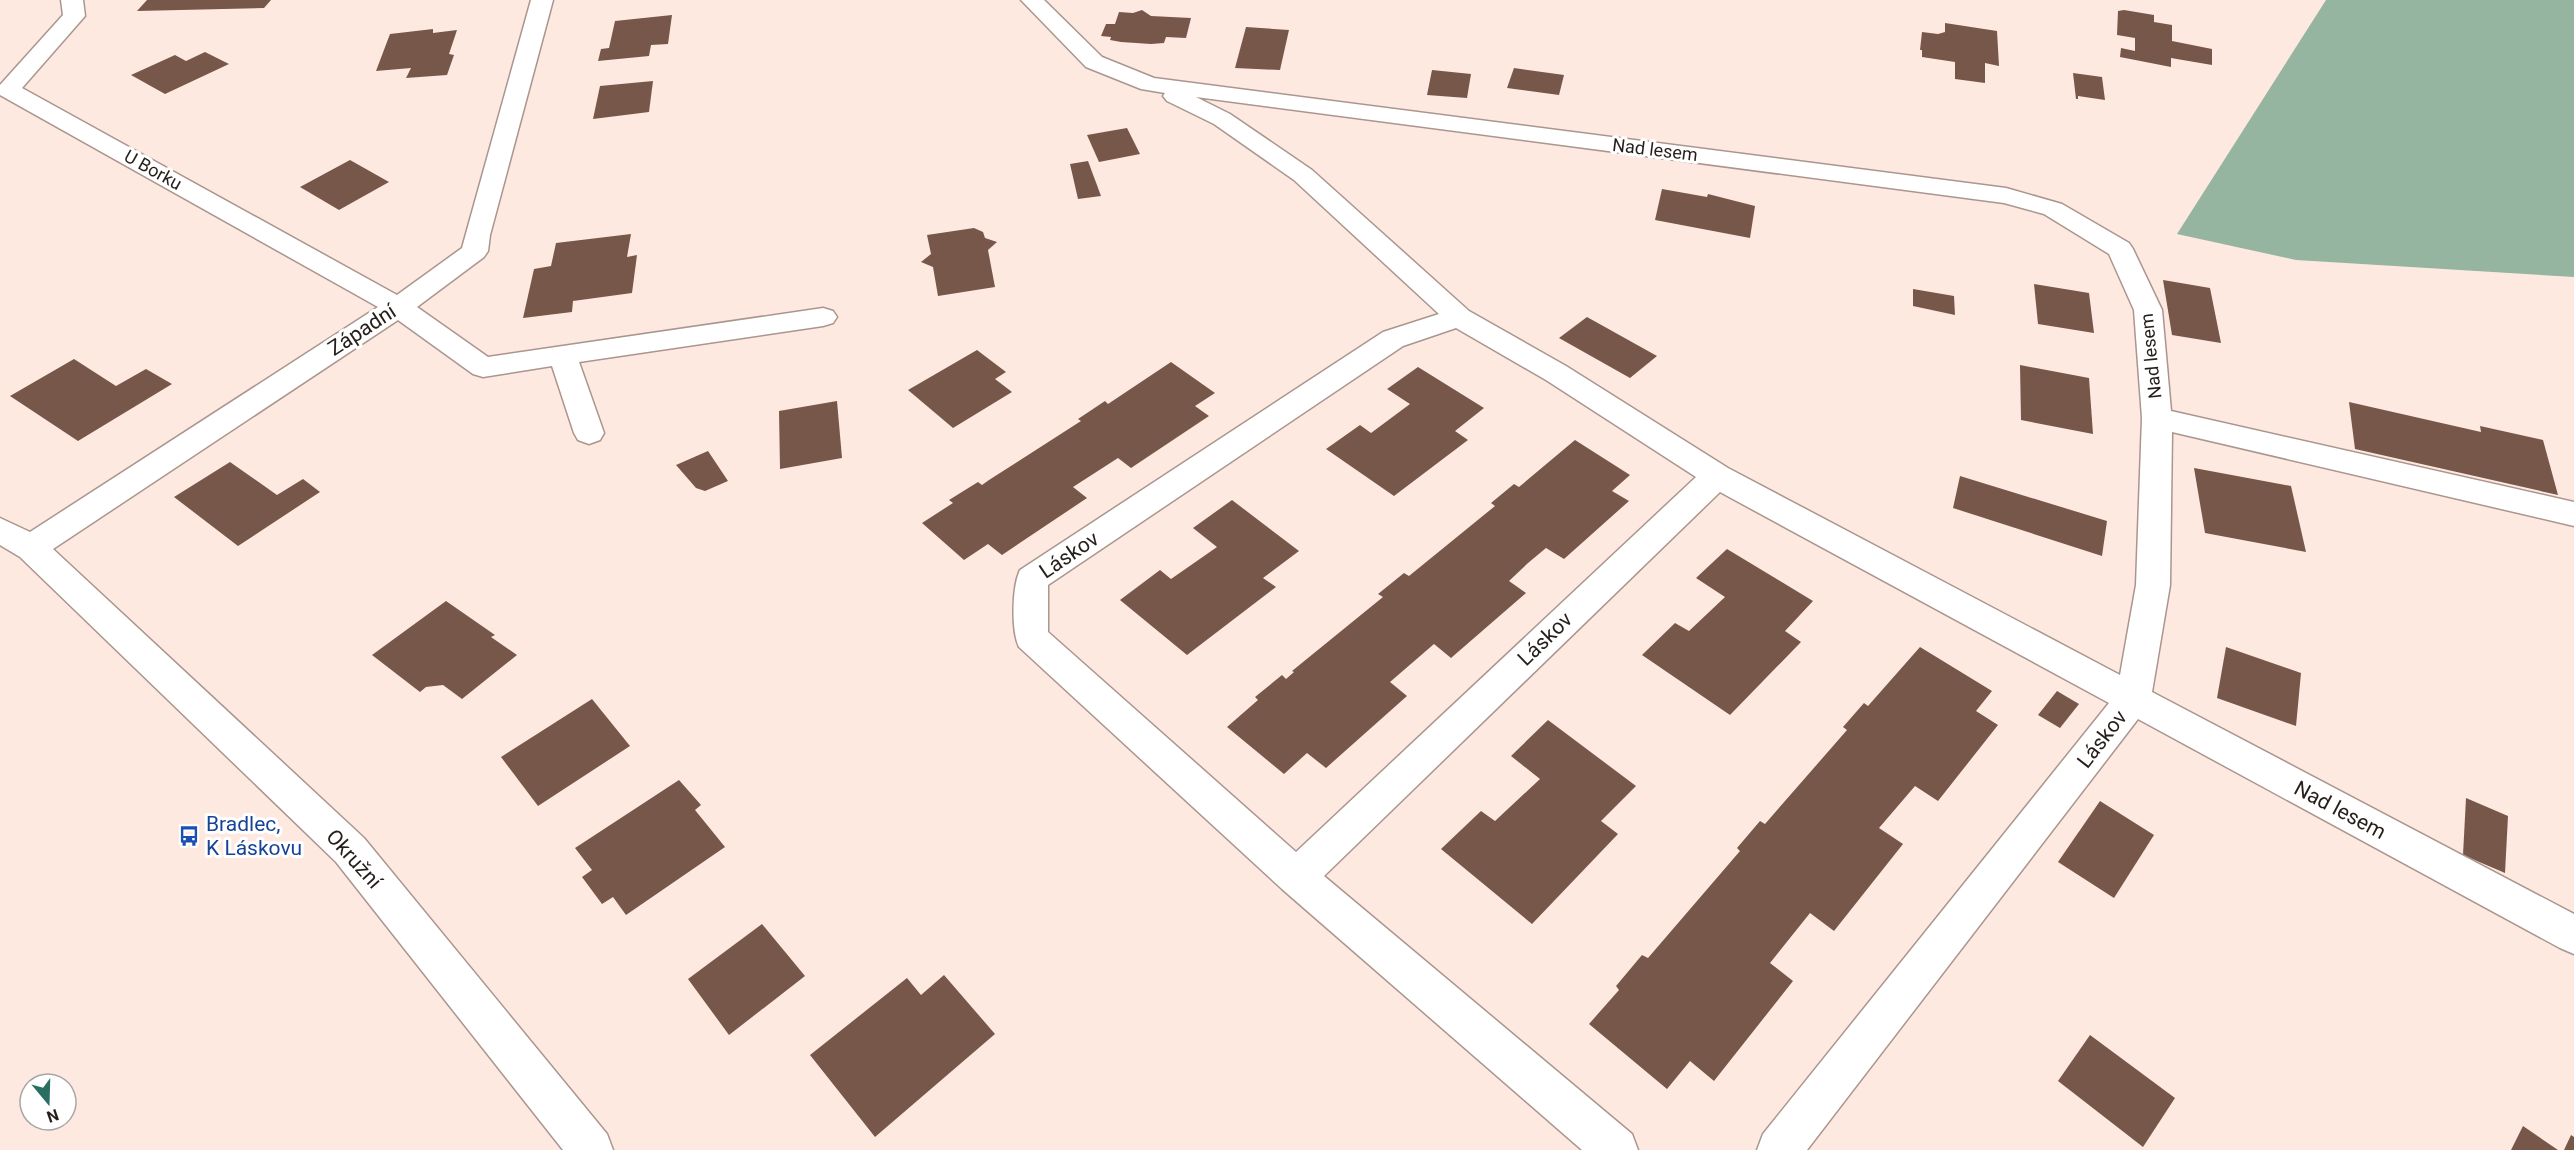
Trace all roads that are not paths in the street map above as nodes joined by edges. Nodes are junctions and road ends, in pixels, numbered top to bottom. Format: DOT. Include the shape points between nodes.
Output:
graph roads {
  1 [pos="72,0"];
  2 [pos="542,0"];
  3 [pos="1032,0"];
  4 [pos="1149,84"];
  5 [pos="398,307"];
  6 [pos="823,317"];
  7 [pos="1459,317"];
  8 [pos="562,355"];
  9 [pos="2157,418"];
  10 [pos="589,433"];
  11 [pos="1717,476"];
  12 [pos="2574,514"];
  13 [pos="15,539"];
  14 [pos="2133,699"];
  15 [pos="1296,877"];
  16 [pos="2574,935"];
  17 [pos="591,1150"];
  18 [pos="1616,1150"];
  19 [pos="1779,1150"];
  1 -- 5 [label="street, U Borku" via="74,16 8,90"];
  2 -- 5 [label="street, Západní" via="475,251"];
  3 -- 4 [label="street, Nad lesem" via="1094,62"];
  4 -- 7 [label="street, Láskov" via="1222,119 1303,175"];
  4 -- 9 [label="street, Nad lesem" via="2006,196 2053,209 2120,249 2148,310"];
  5 -- 8 [label="street" via="483,367"];
  5 -- 13 [label="street, Západní"];
  6 -- 8 [label="street"];
  7 -- 11 [label="street, Láskov" via="1556,373"];
  7 -- 15 [label="street, Láskov" via="1393,339 1032,579 1031,637"];
  8 -- 10 [label="street"];
  9 -- 12 [label="street, Nad lesem"];
  9 -- 14 [label="street, Nad lesem" via="2153,585"];
  11 -- 14 [label="street, Láskov"];
  11 -- 15 [label="street, Láskov"];
  13 -- 17 [label="street, Okružní" via="350,850"];
  14 -- 16 [label="street, Nad lesem"];
  14 -- 19 [label="street, Láskov"];
  15 -- 18 [label="street, Láskov"];
}
